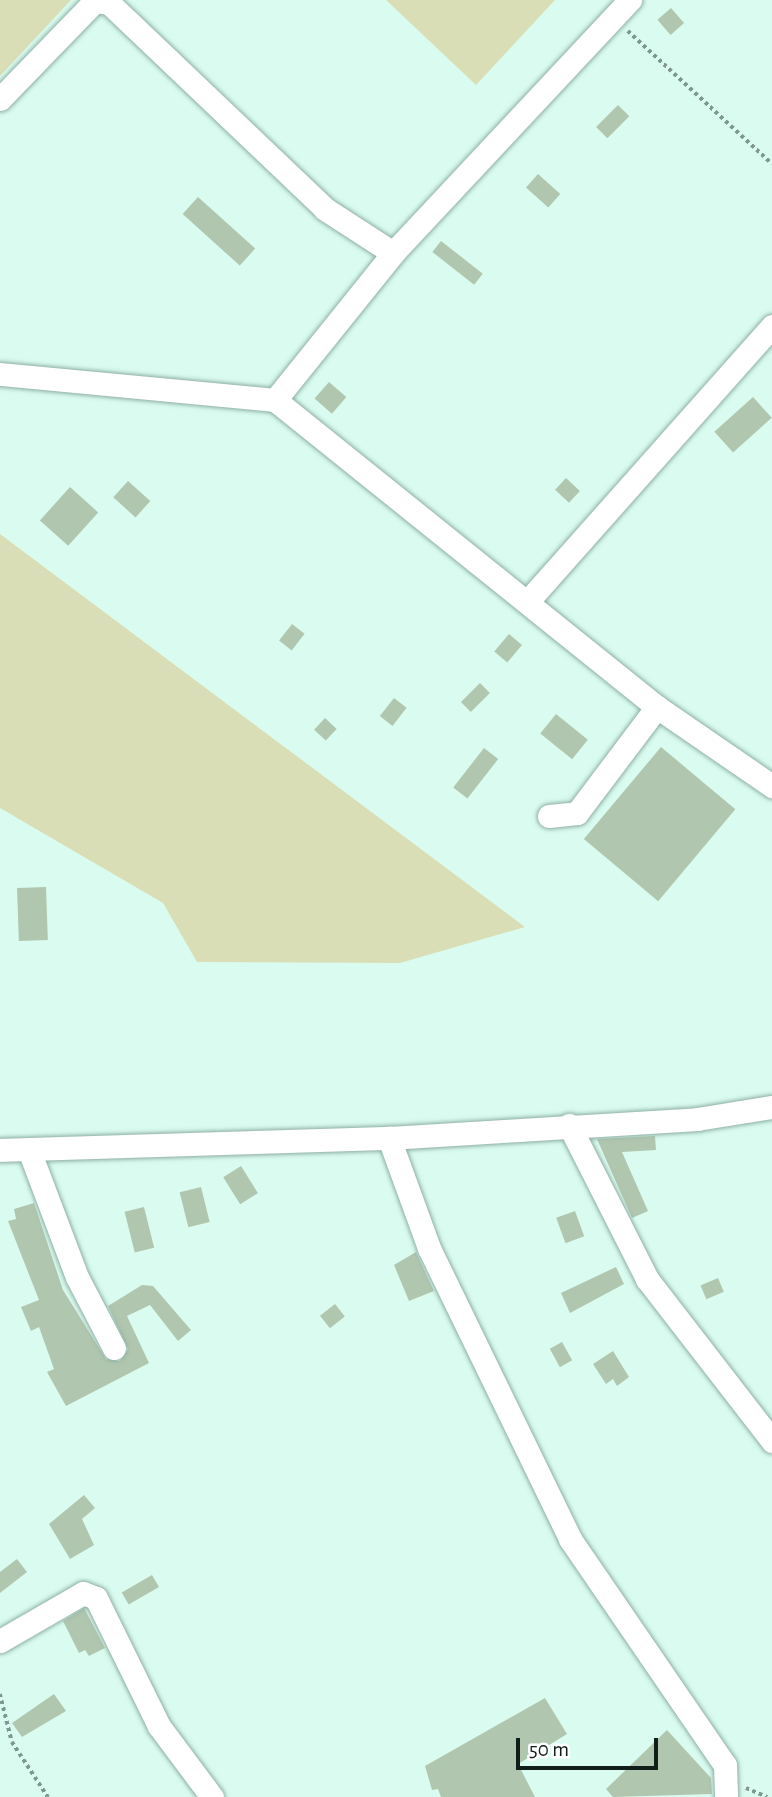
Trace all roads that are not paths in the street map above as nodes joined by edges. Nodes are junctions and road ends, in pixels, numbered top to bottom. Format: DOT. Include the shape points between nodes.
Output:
graph roads {
  1 [pos="630,0"];
  2 [pos="0,99"];
  3 [pos="393,253"];
  4 [pos="772,326"];
  5 [pos="0,374"];
  6 [pos="275,400"];
  7 [pos="527,602"];
  8 [pos="657,707"];
  9 [pos="772,786"];
  10 [pos="549,816"];
  11 [pos="772,1107"];
  12 [pos="569,1125"];
  13 [pos="390,1138"];
  14 [pos="0,1150"];
  15 [pos="29,1150"];
  16 [pos="114,1348"];
  17 [pos="772,1441"];
  18 [pos="0,1641"];
  19 [pos="727,1782"];
  20 [pos="212,1797"];
  1 -- 3 [label="street"];
  2 -- 3 [label="street" via="95,1 109,3 325,209"];
  3 -- 6 [label="street"];
  4 -- 7 [label="street"];
  5 -- 6 [label="street"];
  6 -- 7 [label="street"];
  7 -- 8 [label="street"];
  8 -- 9 [label="street"];
  8 -- 10 [label="street" via="576,813"];
  11 -- 12 [label="street" via="697,1119"];
  12 -- 13 [label="street"];
  12 -- 17 [label="street" via="647,1279"];
  13 -- 15 [label="street"];
  13 -- 19 [label="street" via="429,1248 570,1539"];
  14 -- 15 [label="street"];
  15 -- 16 [label="street" via="77,1277"];
  18 -- 20 [label="street" via="83,1593 96,1598 159,1726"];
}
